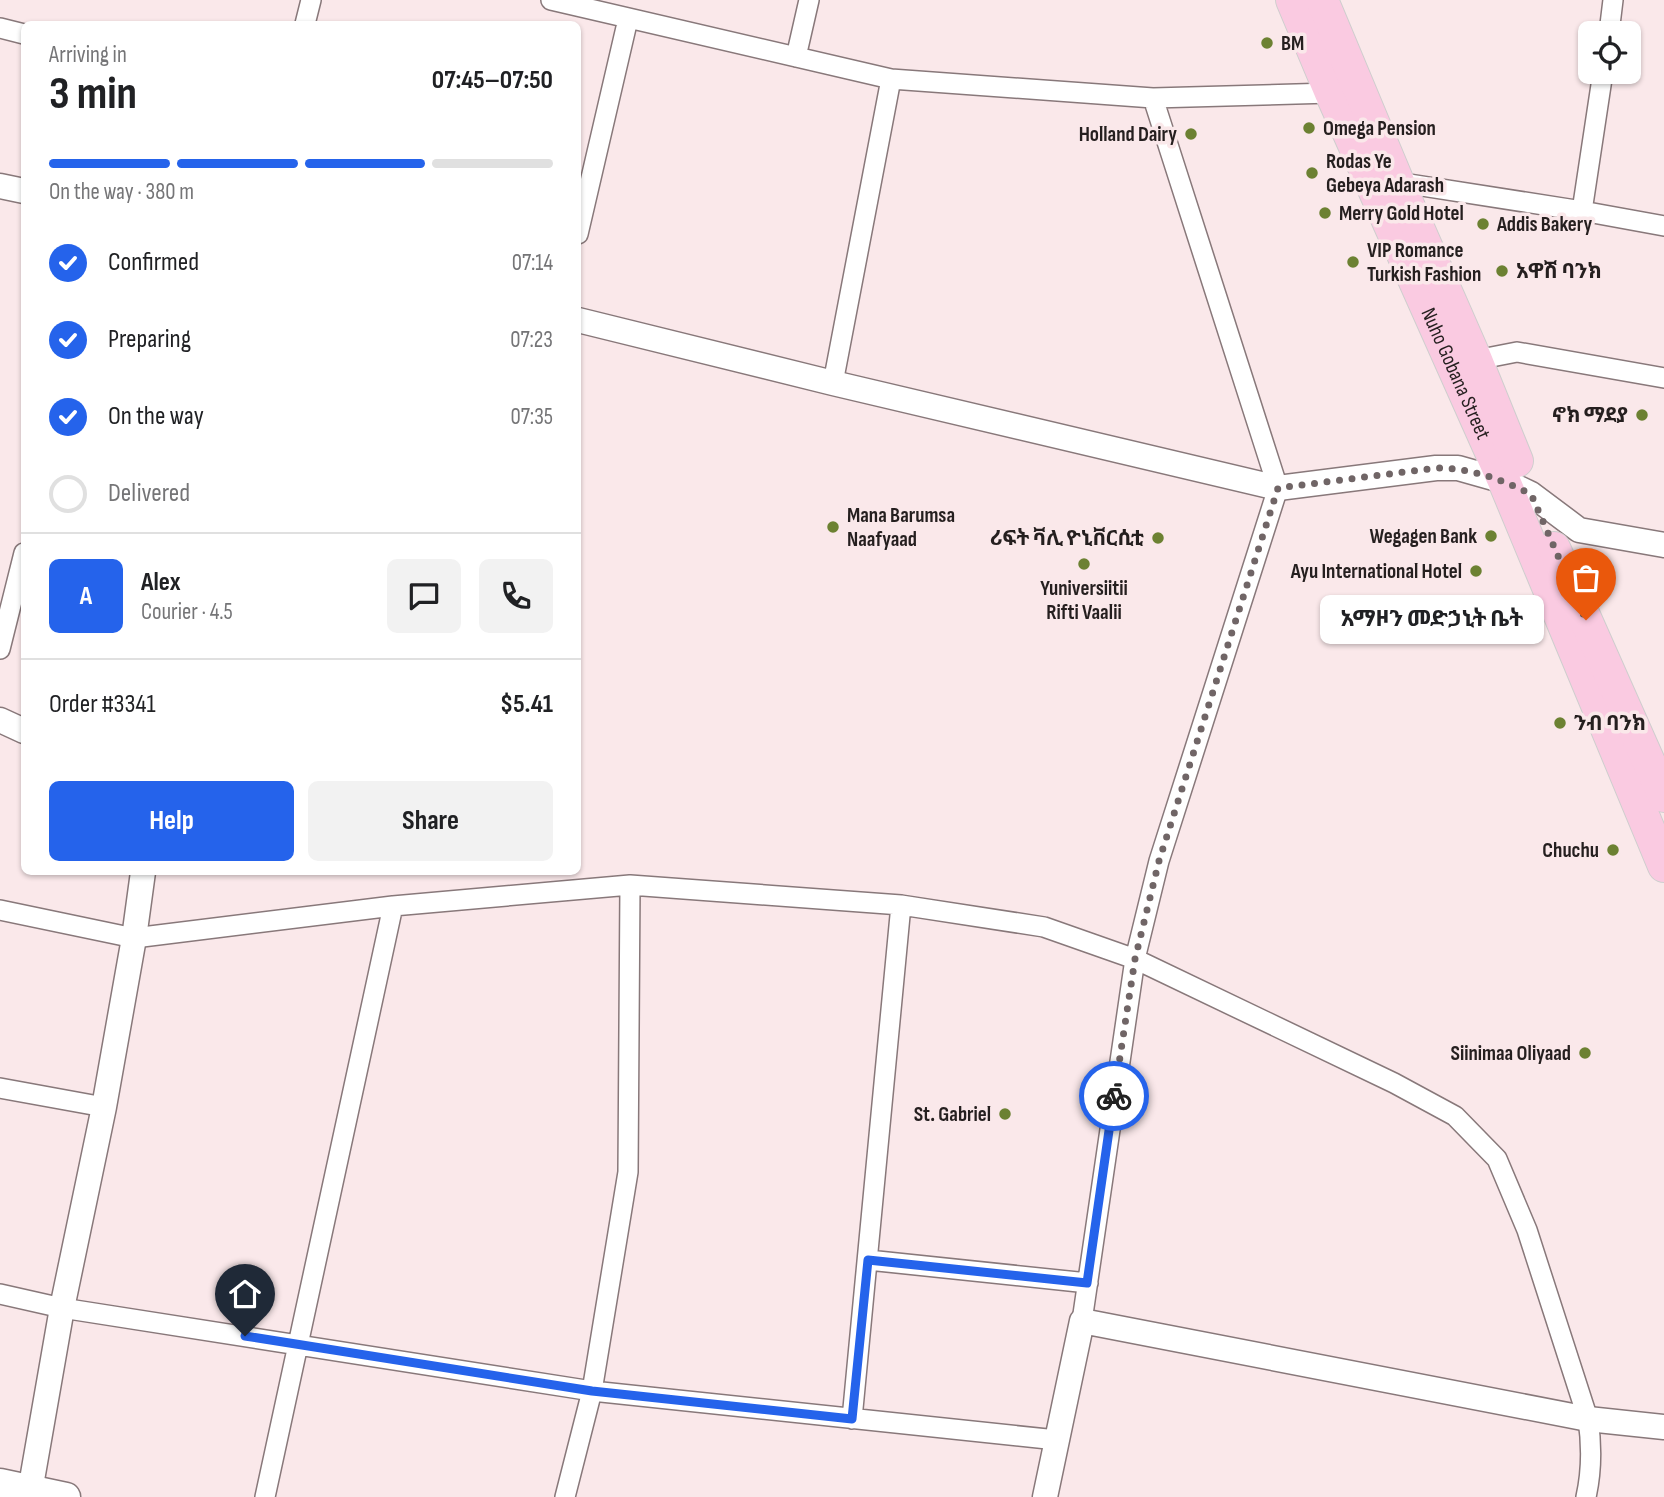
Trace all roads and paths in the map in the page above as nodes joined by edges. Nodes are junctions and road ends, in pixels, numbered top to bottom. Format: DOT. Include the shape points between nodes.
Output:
graph roads {
  1 [pos="311,0"];
  2 [pos="554,0"];
  3 [pos="809,0"];
  4 [pos="1292,0"];
  5 [pos="1322,0"];
  6 [pos="1614,0"];
  7 [pos="628,19"];
  8 [pos="306,21"];
  9 [pos="1611,21"];
  10 [pos="0,28"];
  11 [pos="21,33"];
  12 [pos="796,57"];
  13 [pos="891,79"];
  14 [pos="1601,84"];
  15 [pos="1331,93"];
  16 [pos="1153,98"];
  17 [pos="585,167"];
  18 [pos="1383,181"];
  19 [pos="0,186"];
  20 [pos="21,190"];
  21 [pos="581,205"];
  22 [pos="1582,211"];
  23 [pos="1664,226"];
  24 [pos="581,321"];
  25 [pos="1476,360"];
  26 [pos="1664,378"];
  27 [pos="832,383"];
  28 [pos="1278,488"];
  29 [pos="1517,488"];
  30 [pos="1664,545"];
  31 [pos="21,565"];
  32 [pos="0,649"];
  33 [pos="0,720"];
  34 [pos="21,730"];
  35 [pos="1664,796"];
  36 [pos="1664,866"];
  37 [pos="143,875"];
  38 [pos="630,885"];
  39 [pos="901,905"];
  40 [pos="393,906"];
  41 [pos="0,910"];
  42 [pos="134,938"];
  43 [pos="1135,959"];
  44 [pos="0,1088"];
  45 [pos="104,1107"];
  46 [pos="868,1260"];
  47 [pos="1087,1283"];
  48 [pos="0,1294"];
  49 [pos="62,1308"];
  50 [pos="1082,1321"];
  51 [pos="297,1345"];
  52 [pos="592,1391"];
  53 [pos="852,1419"];
  54 [pos="1588,1419"];
  55 [pos="1664,1427"];
  56 [pos="1057,1440"];
  57 [pos="0,1483"];
  58 [pos="29,1493"];
  59 [pos="66,1497"];
  60 [pos="265,1497"];
  61 [pos="565,1497"];
  62 [pos="1045,1497"];
  63 [pos="1586,1497"];
  1 -- 8 [label="street"];
  2 -- 7 [label="street"];
  3 -- 12 [label="street"];
  4 -- 15 [label="main road, Nuho Gobana Street"];
  5 -- 18 [label="main road, Nuho Gobana Street"];
  6 -- 9 [label="street"];
  7 -- 12 [label="street"];
  7 -- 17 [label="street"];
  10 -- 11 [label="street"];
  12 -- 13 [label="street"];
  13 -- 16 [label="street"];
  13 -- 27 [label="street"];
  14 -- 22 [label="street"];
  15 -- 16 [label="street"];
  15 -- 18 [label="main road, Nuho Gobana Street"];
  16 -- 28 [label="street"];
  17 -- 21 [label="street"];
  18 -- 22 [label="street"];
  18 -- 25 [label="main road, Nuho Gobana Street"];
  18 -- 29 [label="main road, Nuho Gobana Street"];
  19 -- 20 [label="street"];
  22 -- 23 [label="street"];
  24 -- 27 [label="street"];
  25 -- 26 [label="street" via="1517,352"];
  25 -- 29 [label="main road, Nuho Gobana Street"];
  27 -- 28 [label="street"];
  28 -- 29 [label="street" via="1458,468"];
  28 -- 43 [label="street" via="1159,861"];
  29 -- 30 [label="street" via="1579,530"];
  29 -- 35 [label="main road, Nuho Gobana Street"];
  29 -- 36 [label="main road, Nuho Gobana Street"];
  31 -- 32 [label="street"];
  33 -- 34 [label="street"];
  37 -- 42 [label="street"];
  38 -- 39 [label="street"];
  38 -- 40 [label="street"];
  38 -- 52 [label="street" via="628,1172"];
  39 -- 43 [label="street" via="1044,927"];
  39 -- 46 [label="street"];
  40 -- 42 [label="street"];
  40 -- 51 [label="street"];
  41 -- 42 [label="street"];
  42 -- 45 [label="street"];
  43 -- 47 [label="street"];
  43 -- 54 [label="street" via="1455,1116 1497,1159 1527,1230"];
  44 -- 45 [label="street"];
  45 -- 49 [label="street"];
  46 -- 47 [label="street"];
  46 -- 53 [label="street"];
  47 -- 50 [label="street"];
  48 -- 49 [label="street"];
  49 -- 51 [label="street"];
  49 -- 58 [label="street"];
  50 -- 54 [label="street"];
  50 -- 56 [label="street"];
  51 -- 52 [label="street"];
  51 -- 60 [label="street"];
  52 -- 53 [label="street"];
  52 -- 61 [label="street"];
  53 -- 56 [label="street"];
  54 -- 55 [label="street"];
  54 -- 63 [label="street" via="1592,1445"];
  56 -- 62 [label="street"];
  57 -- 58 [label="main road"];
  58 -- 59 [label="main road"];
}
